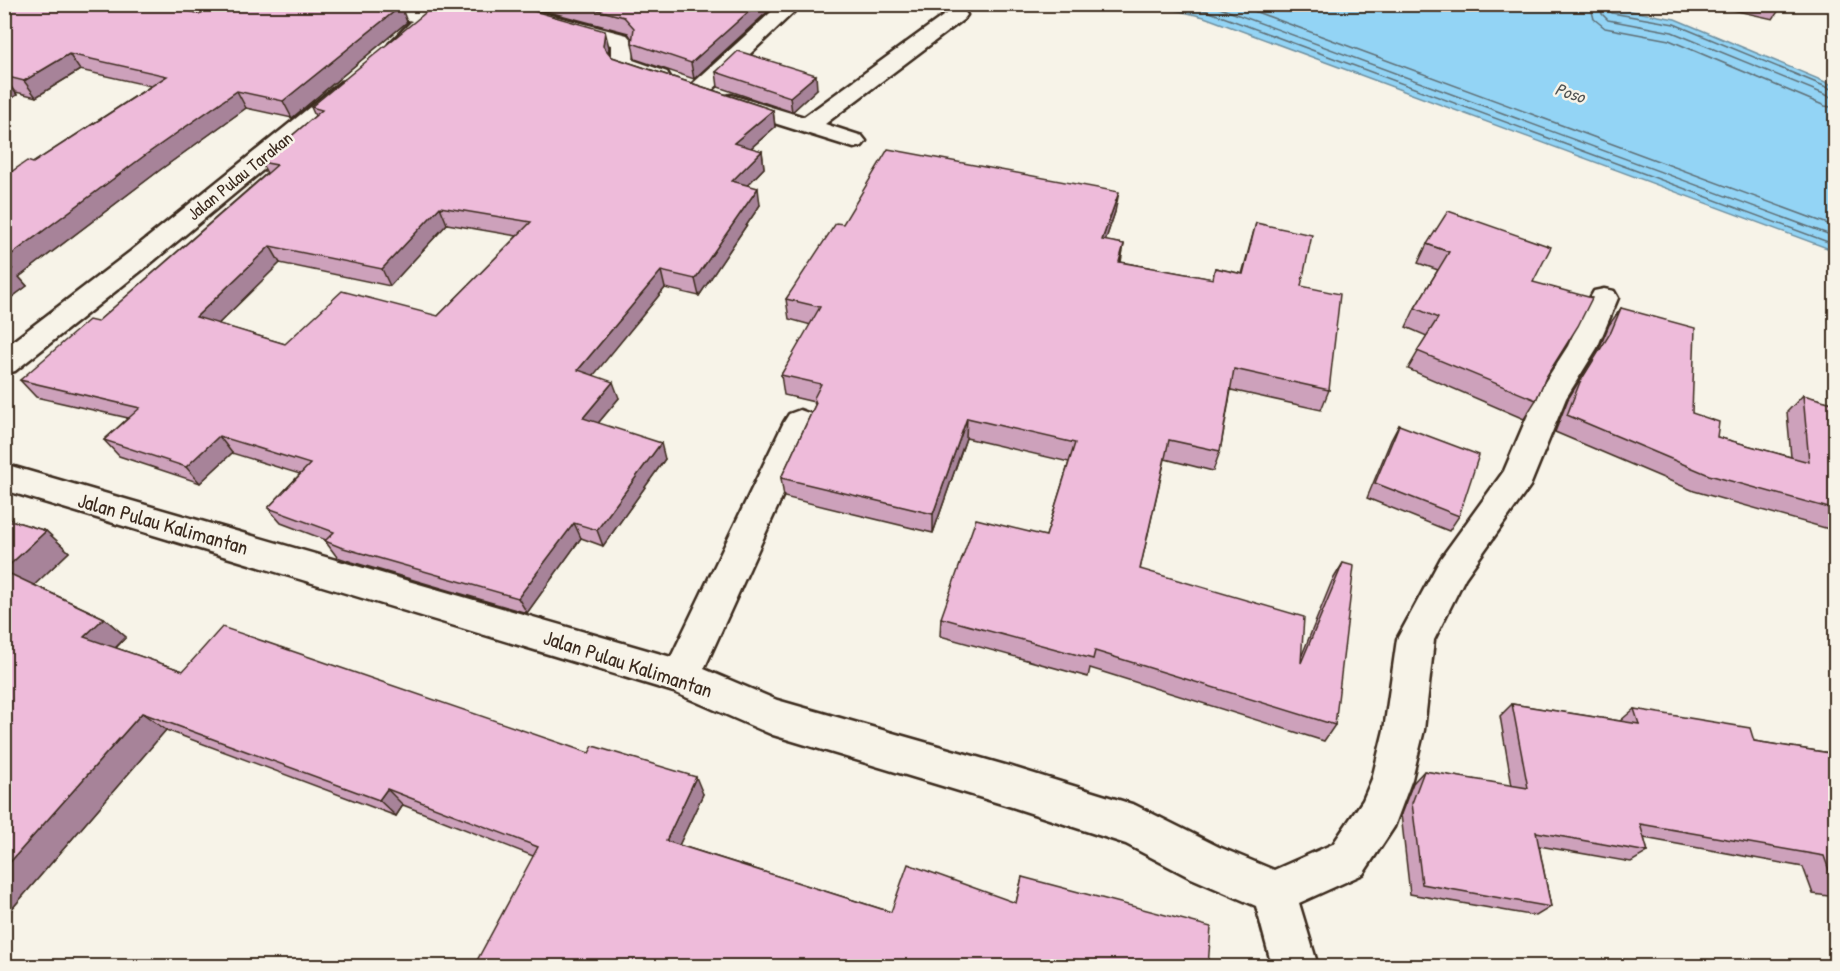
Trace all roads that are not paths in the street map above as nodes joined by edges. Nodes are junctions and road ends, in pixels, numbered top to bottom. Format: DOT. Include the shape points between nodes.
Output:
graph roads {
  1 [pos="372,4"];
  2 [pos="485,4"];
  3 [pos="792,4"];
  4 [pos="957,15"];
  5 [pos="698,91"];
  6 [pos="806,127"];
  7 [pos="854,141"];
  8 [pos="1604,298"];
  9 [pos="4,364"];
  10 [pos="800,422"];
  11 [pos="4,477"];
  12 [pos="681,677"];
  13 [pos="1274,892"];
  14 [pos="1295,966"];
  1 -- 9 [label="street, Jalan Pulau Tarakan" via="435,14 141,257"];
  2 -- 5 [label="street" via="620,40 624,44 621,61 625,66"];
  3 -- 5 [label="street"];
  4 -- 6 [label="street"];
  5 -- 6 [label="street"];
  6 -- 7 [label="street"];
  8 -- 13 [label="street" via="1582,348 1551,396 1518,477 1453,568 1416,639 1404,730 1379,813 1348,859"];
  10 -- 12 [label="street"];
  11 -- 12 [label="street, Jalan Pulau Kalimantan"];
  12 -- 13 [label="street, Jalan Pulau Kalimantan" via="773,717 1135,826"];
  13 -- 14 [label="street"];
}
